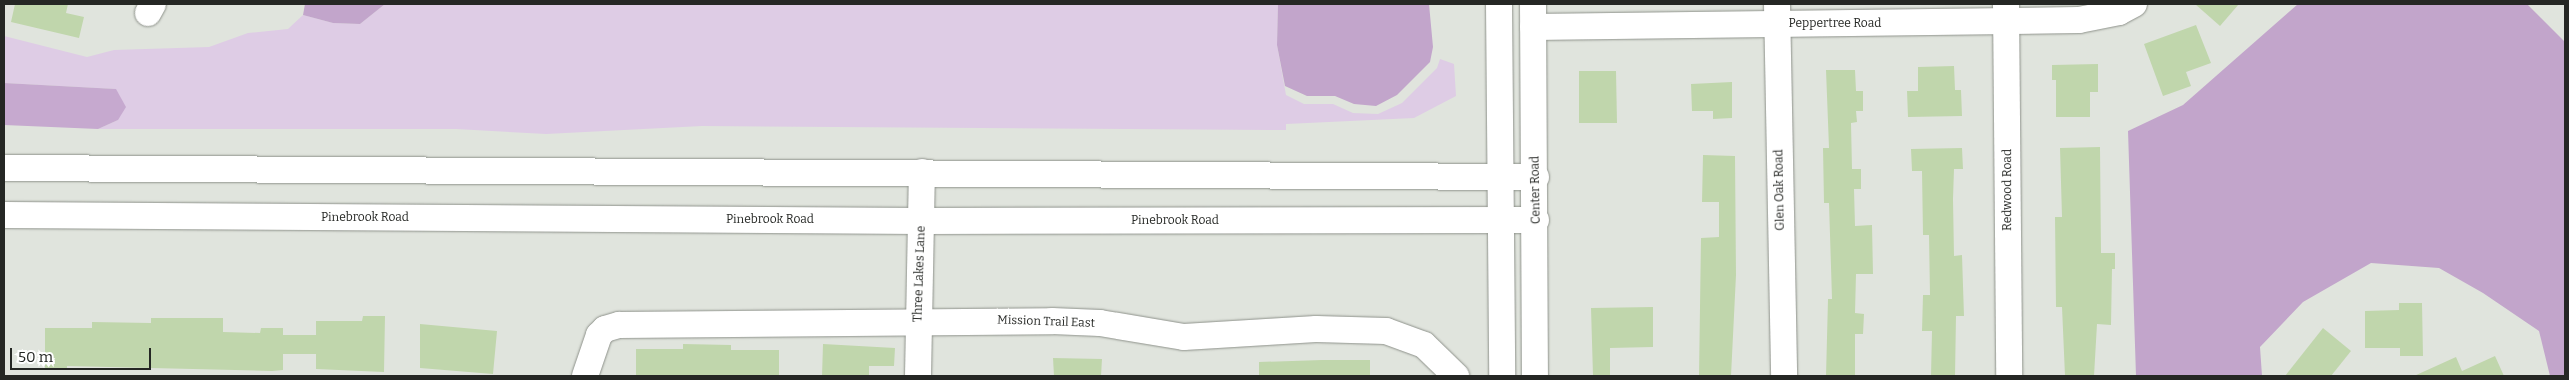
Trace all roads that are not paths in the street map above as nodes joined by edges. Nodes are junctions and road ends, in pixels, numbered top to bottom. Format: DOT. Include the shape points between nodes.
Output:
graph roads {
  1 [pos="1500,4"];
  2 [pos="2134,4"];
  3 [pos="2006,13"];
  4 [pos="1777,14"];
  5 [pos="1533,16"];
  6 [pos="4,168"];
  7 [pos="922,172"];
  8 [pos="1500,177"];
  9 [pos="1536,177"];
  10 [pos="4,215"];
  11 [pos="1501,220"];
  12 [pos="1536,220"];
  13 [pos="922,221"];
  14 [pos="919,320"];
  15 [pos="585,376"];
  16 [pos="918,376"];
  17 [pos="1456,376"];
  18 [pos="1502,376"];
  19 [pos="1535,376"];
  20 [pos="1784,376"];
  21 [pos="2009,376"];
  1 -- 8 [label="street"];
  2 -- 3 [label="street, Peppertree Road" via="2097,18"];
  3 -- 4 [label="street, Peppertree Road"];
  3 -- 21 [label="street, Redwood Road"];
  4 -- 5 [label="street, Peppertree Road"];
  4 -- 20 [label="street, Glen Oak Road"];
  5 -- 9 [label="street, Center Road"];
  6 -- 7 [label="street"];
  7 -- 8 [label="street"];
  7 -- 13 [label="street, Three Lakes Lane"];
  8 -- 9 [label="street"];
  8 -- 11 [label="street"];
  9 -- 12 [label="street, Center Road"];
  10 -- 13 [label="street, Pinebrook Road"];
  11 -- 12 [label="street, Pinebrook Road"];
  11 -- 13 [label="street, Pinebrook Road"];
  11 -- 18 [label="street"];
  12 -- 19 [label="street, Center Road"];
  13 -- 14 [label="street, Three Lakes Lane"];
  14 -- 15 [label="street, Mission Trail East" via="619,325 605,329 599,335"];
  14 -- 16 [label="street, Three Lakes Lane"];
  14 -- 17 [label="street, Mission Trail East" via="1090,323 1184,337 1316,329 1386,332 1424,345"];
}
